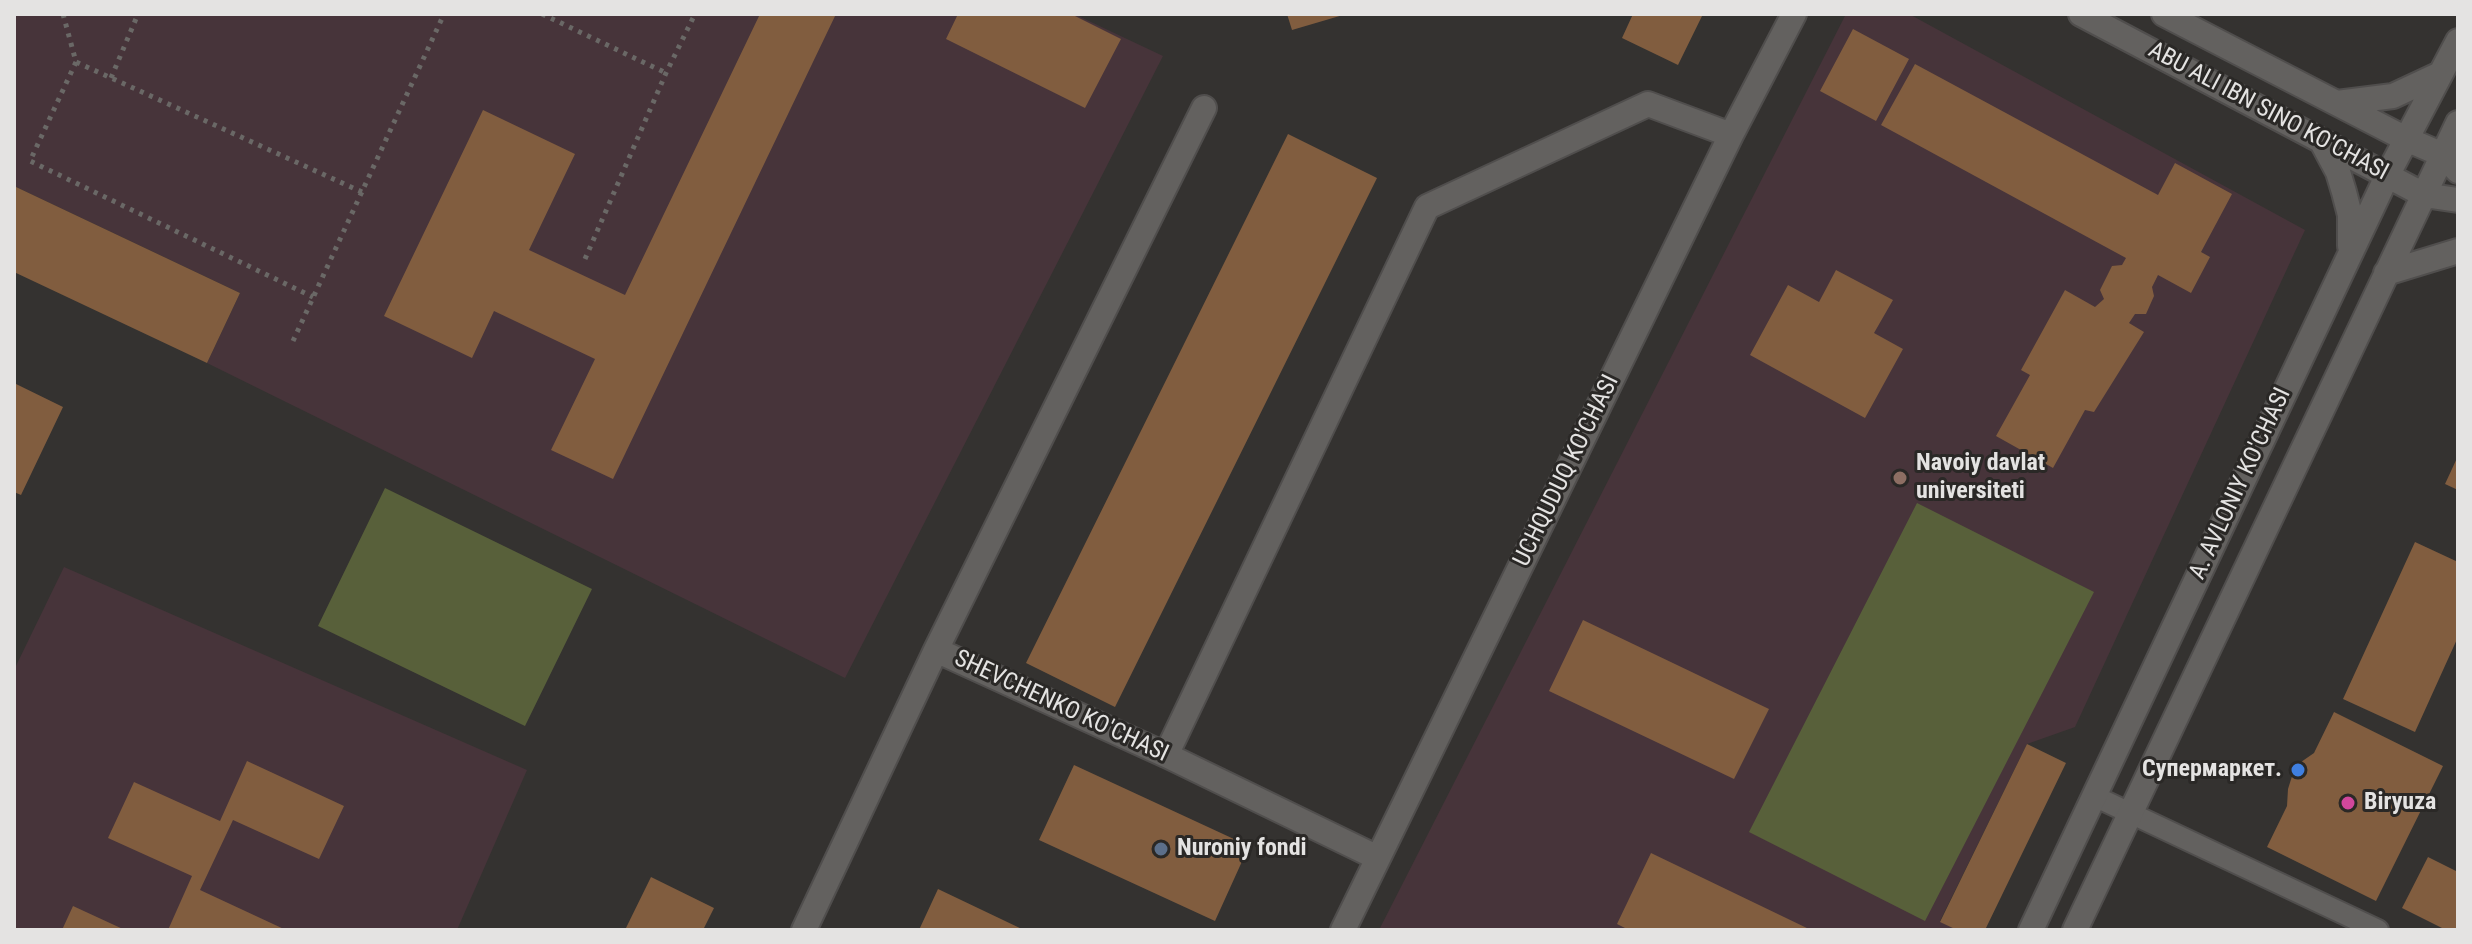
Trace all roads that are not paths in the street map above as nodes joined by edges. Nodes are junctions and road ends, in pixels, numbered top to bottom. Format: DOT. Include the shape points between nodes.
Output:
graph roads {
  1 [pos="1794,14"];
  2 [pos="2081,14"];
  3 [pos="2164,14"];
  4 [pos="2458,41"];
  5 [pos="2440,74"];
  6 [pos="2337,103"];
  7 [pos="1204,108"];
  8 [pos="2458,123"];
  9 [pos="1731,135"];
  10 [pos="2406,139"];
  11 [pos="2322,142"];
  12 [pos="2450,163"];
  13 [pos="2388,174"];
  14 [pos="2424,195"];
  15 [pos="2458,200"];
  16 [pos="2458,251"];
  17 [pos="2350,254"];
  18 [pos="2386,273"];
  19 [pos="936,650"];
  20 [pos="1166,755"];
  21 [pos="2094,796"];
  22 [pos="2129,814"];
  23 [pos="1378,858"];
  24 [pos="804,930"];
  25 [pos="1343,930"];
  26 [pos="2031,930"];
  27 [pos="2075,930"];
  28 [pos="2378,930"];
  1 -- 9 [label="street, UCHQUDUQ KO'CHASI"];
  2 -- 11 [label="street, ABU ALI IBN SINO KO'CHASI"];
  3 -- 6 [label="street, ABU ALI IBN SINO KO'CHASI"];
  4 -- 5 [label="street, A. AVLONIY KO'CHASI"];
  5 -- 6 [label="street" via="2393,96"];
  5 -- 10 [label="street, A. AVLONIY KO'CHASI"];
  6 -- 10 [label="street, ABU ALI IBN SINO KO'CHASI"];
  7 -- 19 [label="street"];
  8 -- 12 [label="street, A. AVLONIY KO'CHASI"];
  9 -- 20 [label="street" via="1648,104 1427,207"];
  9 -- 23 [label="street, UCHQUDUQ KO'CHASI"];
  10 -- 12 [label="street, ABU ALI IBN SINO KO'CHASI"];
  10 -- 13 [label="street, A. AVLONIY KO'CHASI"];
  11 -- 13 [label="street, ABU ALI IBN SINO KO'CHASI"];
  11 -- 17 [label="street" via="2338,172 2350,215"];
  12 -- 14 [label="street, A. AVLONIY KO'CHASI"];
  13 -- 14 [label="street, ABU ALI IBN SINO KO'CHASI"];
  13 -- 17 [label="street, A. AVLONIY KO'CHASI"];
  14 -- 15 [label="street, ABU ALI IBN SINO KO'CHASI"];
  14 -- 18 [label="street, A. AVLONIY KO'CHASI"];
  16 -- 18 [label="street"];
  17 -- 21 [label="street, A. AVLONIY KO'CHASI"];
  18 -- 22 [label="street, A. AVLONIY KO'CHASI"];
  19 -- 20 [label="street, SHEVCHENKO KO'CHASI"];
  19 -- 24 [label="street, SHEVCHENKO KO'CHASI"];
  20 -- 23 [label="street, SHEVCHENKO KO'CHASI"];
  21 -- 22 [label="lane"];
  21 -- 26 [label="street, A. AVLONIY KO'CHASI"];
  22 -- 27 [label="street, A. AVLONIY KO'CHASI"];
  22 -- 28 [label="lane"];
  23 -- 25 [label="street, UCHQUDUQ KO'CHASI"];
}
